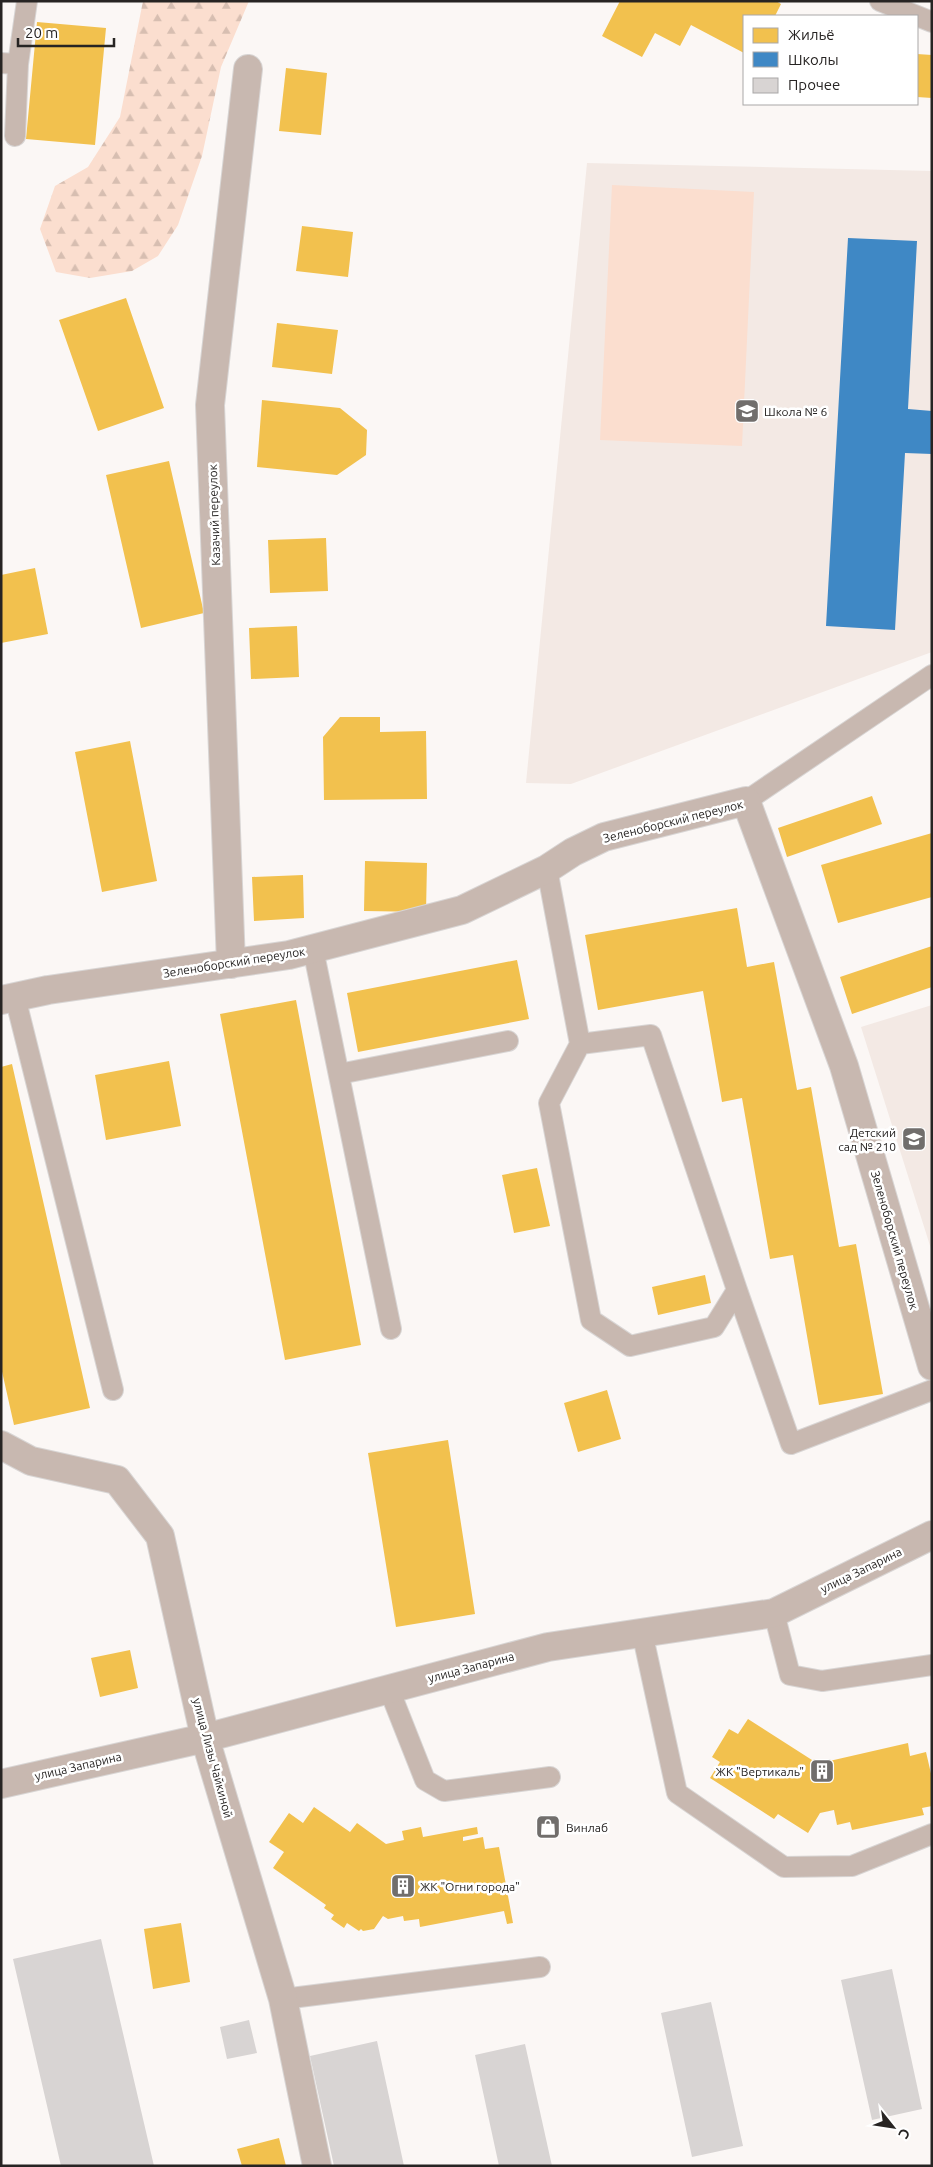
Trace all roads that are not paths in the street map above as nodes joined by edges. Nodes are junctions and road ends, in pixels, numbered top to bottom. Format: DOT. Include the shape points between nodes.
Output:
graph roads {
  1 [pos="27,1"];
  2 [pos="880,1"];
  3 [pos="915,15"];
  4 [pos="918,16"];
  5 [pos="932,22"];
  6 [pos="10,64"];
  7 [pos="248,69"];
  8 [pos="15,136"];
  9 [pos="932,675"];
  10 [pos="746,801"];
  11 [pos="547,869"];
  12 [pos="313,949"];
  13 [pos="231,964"];
  14 [pos="8,998"];
  15 [pos="508,1041"];
  16 [pos="580,1044"];
  17 [pos="339,1074"];
  18 [pos="737,1290"];
  19 [pos="390,1329"];
  20 [pos="932,1366"];
  21 [pos="113,1390"];
  22 [pos="932,1390"];
  23 [pos="1,1445"];
  24 [pos="932,1535"];
  25 [pos="774,1613"];
  26 [pos="642,1632"];
  27 [pos="932,1665"];
  28 [pos="389,1689"];
  29 [pos="205,1738"];
  30 [pos="550,1777"];
  31 [pos="1,1784"];
  32 [pos="932,1834"];
  33 [pos="540,1968"];
  34 [pos="283,1999"];
  35 [pos="317,2166"];
  1 -- 6 [label="lane"];
  2 -- 3 [label="lane"];
  4 -- 5 [label="lane"];
  6 -- 8 [label="lane"];
  7 -- 13 [label="street, Казачий переулок" via="210,405"];
  9 -- 10 [label="lane"];
  10 -- 11 [label="street, Зеленоборский переулок" via="604,837"];
  10 -- 20 [label="street, Зеленоборский переулок" via="844,1066"];
  11 -- 12 [label="street, Зеленоборский переулок" via="462,910"];
  11 -- 16 [label="lane"];
  12 -- 13 [label="street, Зеленоборский переулок"];
  12 -- 17 [label="lane"];
  13 -- 14 [label="street, Зеленоборский переулок"];
  14 -- 21 [label="lane"];
  15 -- 17 [label="lane"];
  16 -- 18 [label="lane" via="651,1035"];
  16 -- 18 [label="lane" via="549,1103 591,1320 630,1346 714,1327"];
  17 -- 19 [label="lane"];
  18 -- 22 [label="lane" via="791,1444"];
  23 -- 29 [label="street, улица Лизы Чайкиной" via="31,1461 117,1480 160,1536"];
  24 -- 25 [label="street, улица Запарина"];
  25 -- 26 [label="street, улица Запарина"];
  25 -- 27 [label="lane" via="790,1675 822,1681"];
  26 -- 28 [label="street, улица Запарина" via="548,1647"];
  26 -- 32 [label="lane" via="677,1792 784,1867 852,1866"];
  28 -- 29 [label="street, улица Запарина"];
  28 -- 30 [label="lane" via="424,1780 444,1791"];
  29 -- 31 [label="street, улица Запарина"];
  29 -- 34 [label="street, улица Лизы Чайкиной"];
  33 -- 34 [label="lane"];
  34 -- 35 [label="street, улица Лизы Чайкиной"];
}
